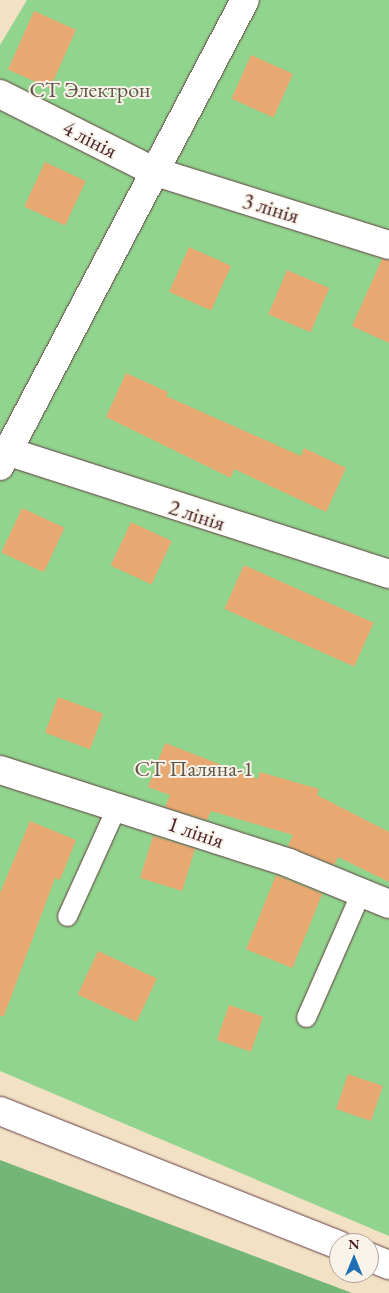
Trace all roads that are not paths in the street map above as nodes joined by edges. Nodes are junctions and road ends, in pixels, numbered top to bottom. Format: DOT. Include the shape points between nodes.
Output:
graph roads {
  1 [pos="245,0"];
  2 [pos="0,94"];
  3 [pos="153,171"];
  4 [pos="389,245"];
  5 [pos="2,456"];
  6 [pos="389,574"];
  7 [pos="0,770"];
  8 [pos="117,806"];
  9 [pos="361,892"];
  10 [pos="389,904"];
  11 [pos="67,916"];
  12 [pos="306,1017"];
  13 [pos="0,1111"];
  14 [pos="329,1241"];
  1 -- 3 [label="street"];
  2 -- 3 [label="street, 4 лінія"];
  3 -- 4 [label="street, 3 лінія"];
  3 -- 5 [label="street"];
  5 -- 6 [label="street, 2 лінія"];
  7 -- 8 [label="street, 1 лінія"];
  8 -- 9 [label="street, 1 лінія" via="289,863"];
  8 -- 11 [label="lane"];
  9 -- 10 [label="street, 1 лінія"];
  9 -- 12 [label="lane"];
  13 -- 14 [label="street"];
}
